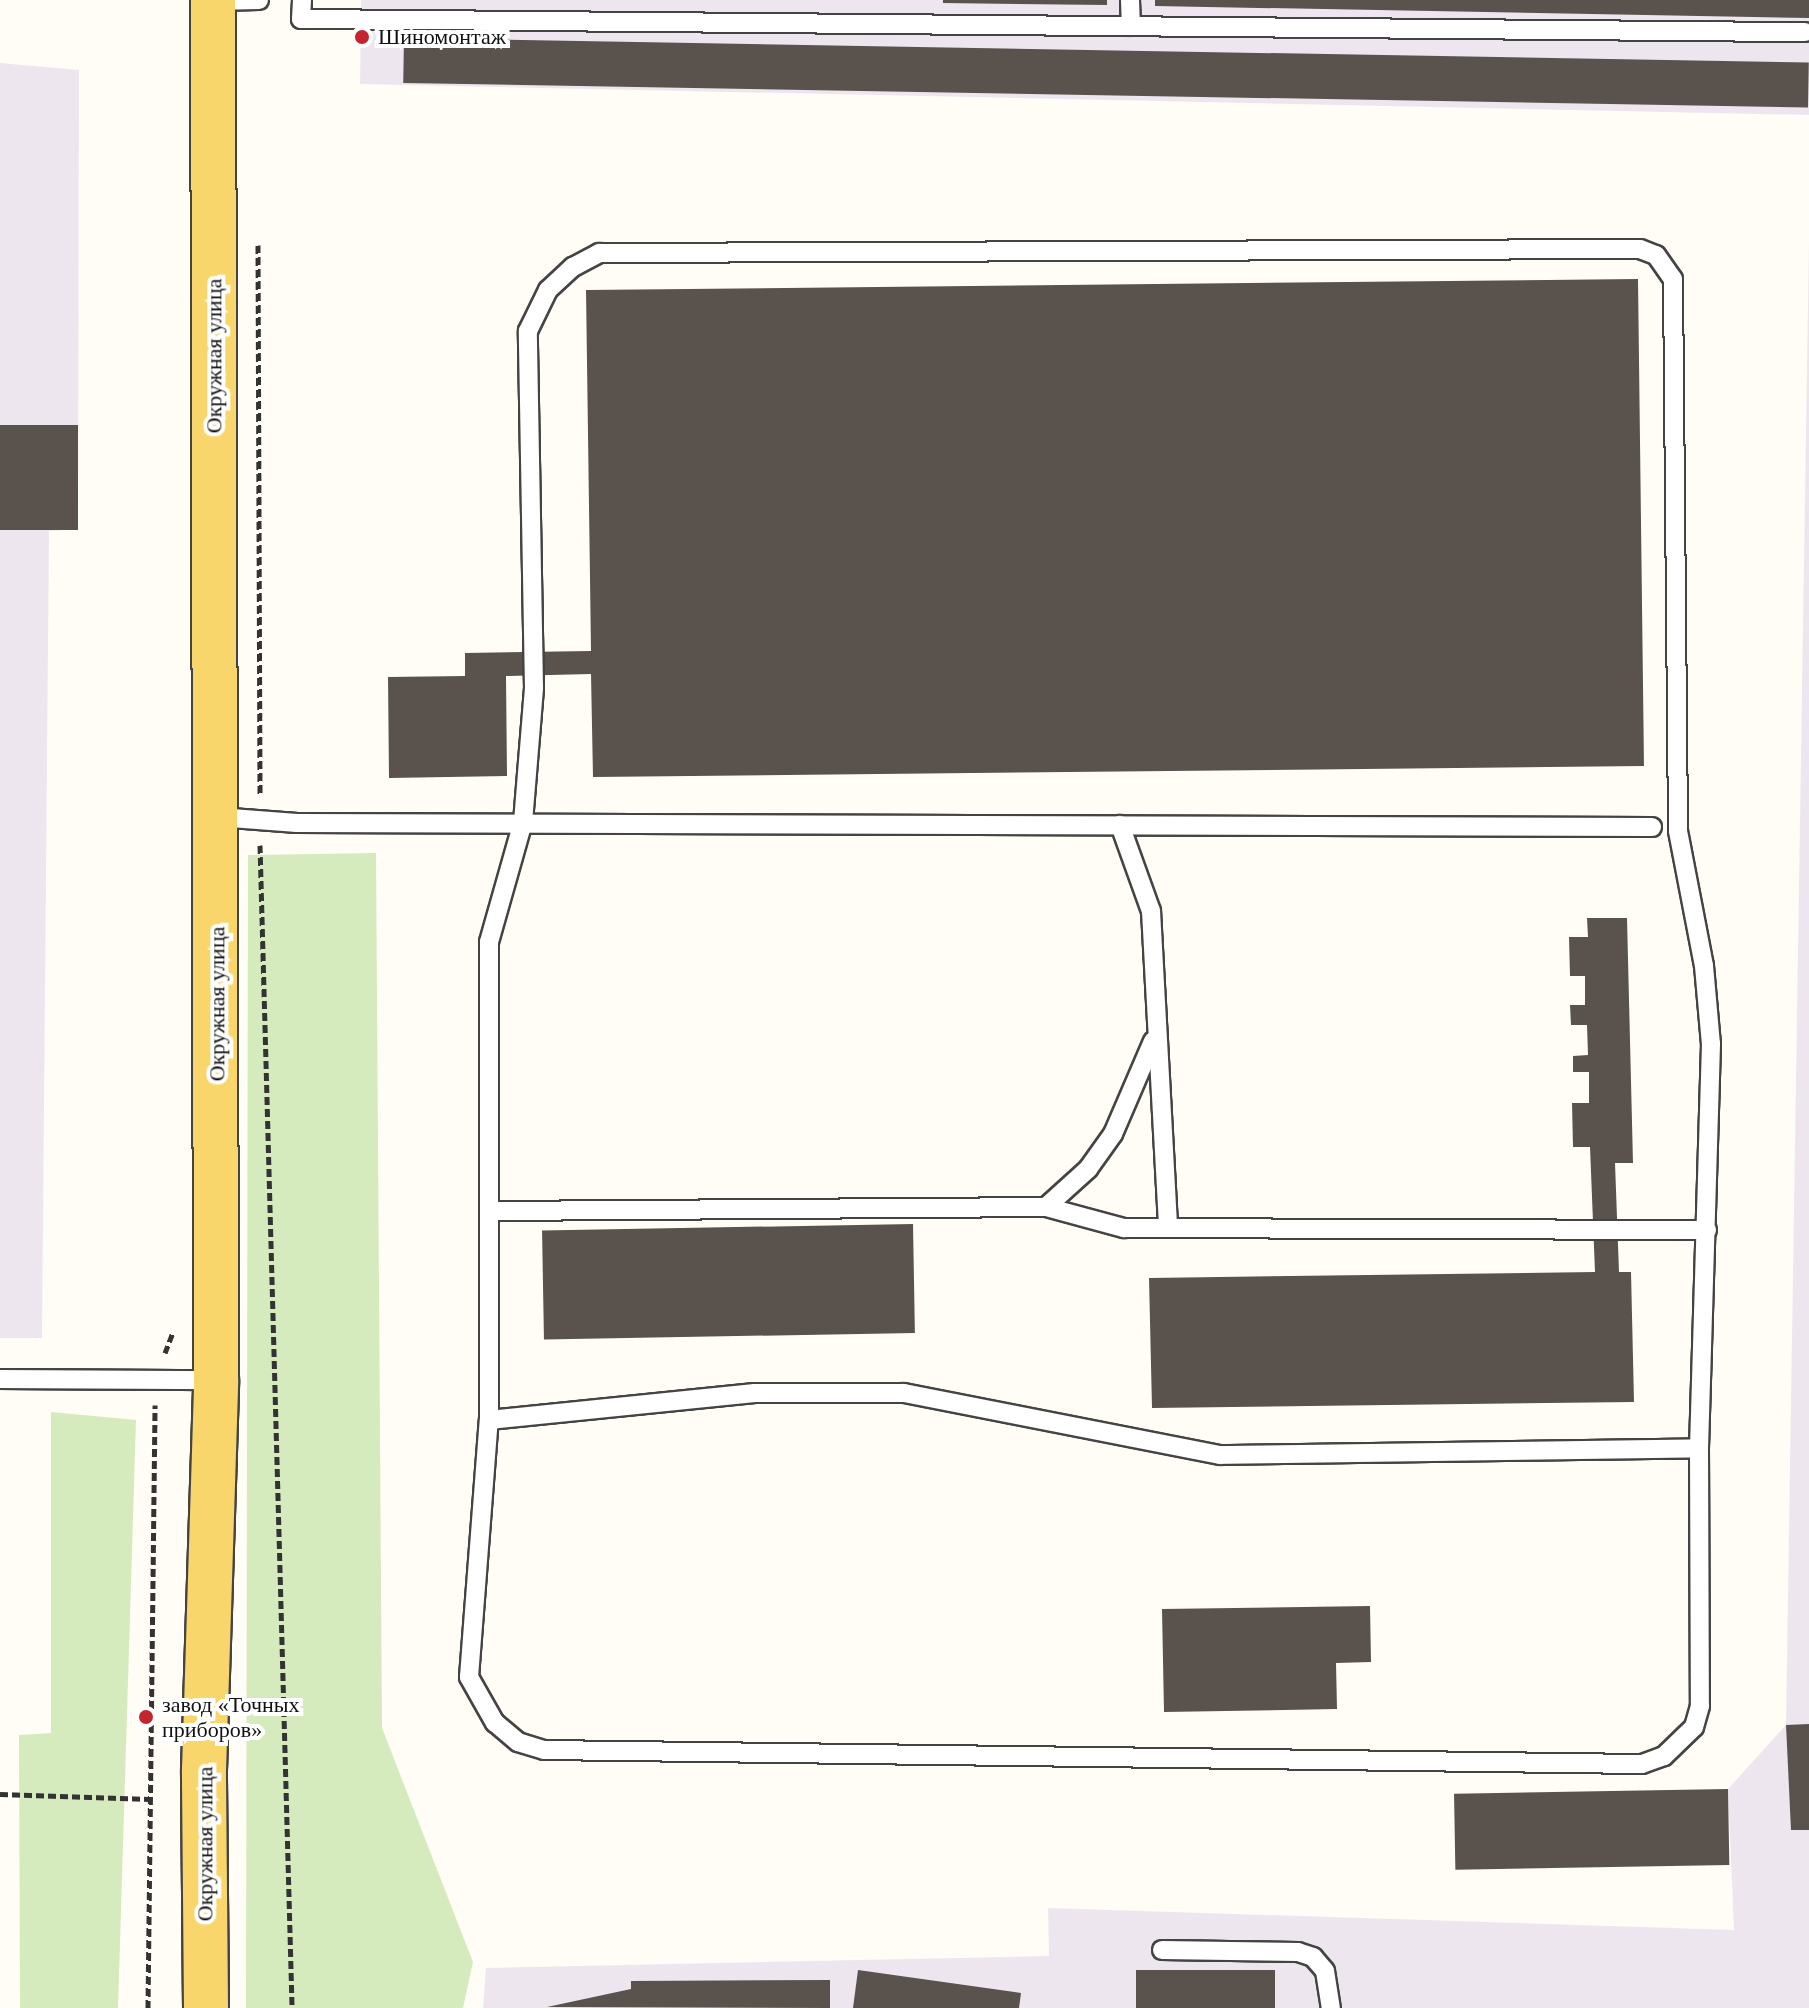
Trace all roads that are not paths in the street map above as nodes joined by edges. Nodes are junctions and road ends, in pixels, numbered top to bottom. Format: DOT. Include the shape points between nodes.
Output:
graph roads {
  1 [pos="213,0"];
  2 [pos="259,0"];
  3 [pos="302,0"];
  4 [pos="1130,0"];
  5 [pos="1131,26"];
  6 [pos="1805,32"];
  7 [pos="239,819"];
  8 [pos="523,822"];
  9 [pos="1120,825"];
  10 [pos="1652,827"];
  11 [pos="1156,1033"];
  12 [pos="1046,1207"];
  13 [pos="491,1211"];
  14 [pos="1168,1228"];
  15 [pos="1707,1230"];
  16 [pos="0,1379"];
  17 [pos="216,1380"];
  18 [pos="489,1420"];
  19 [pos="1699,1448"];
  20 [pos="1162,1950"];
  21 [pos="206,2008"];
  22 [pos="1331,2008"];
  1 -- 2 [label="lane"];
  1 -- 7 [label="main road, Окружная улица"];
  3 -- 5 [label="lane" via="301,19"];
  4 -- 5 [label="lane"];
  5 -- 6 [label="lane"];
  7 -- 8 [label="lane"];
  7 -- 17 [label="main road, Окружная улица"];
  8 -- 9 [label="lane"];
  8 -- 13 [label="lane" via="489,942"];
  8 -- 15 [label="lane" via="534,688 528,331 548,290 586,258 599,253 1640,249 1656,255 1673,279 1678,831 1704,966 1711,1044"];
  9 -- 10 [label="lane"];
  9 -- 11 [label="lane" via="1151,911"];
  11 -- 12 [label="lane" via="1113,1134 1088,1169"];
  11 -- 14 [label="lane"];
  12 -- 13 [label="lane"];
  12 -- 14 [label="lane" via="1101,1225"];
  13 -- 18 [label="lane"];
  14 -- 15 [label="lane"];
  15 -- 19 [label="lane"];
  16 -- 17 [label="lane"];
  17 -- 21 [label="main road, Окружная улица" via="204,1770"];
  18 -- 19 [label="lane" via="755,1393 904,1393 1220,1455"];
  18 -- 19 [label="lane" via="469,1677 495,1723 518,1742 544,1750 1642,1764 1681,1742 1694,1727 1700,1706"];
  20 -- 22 [label="lane" via="1298,1952 1313,1957 1325,1971"];
}
